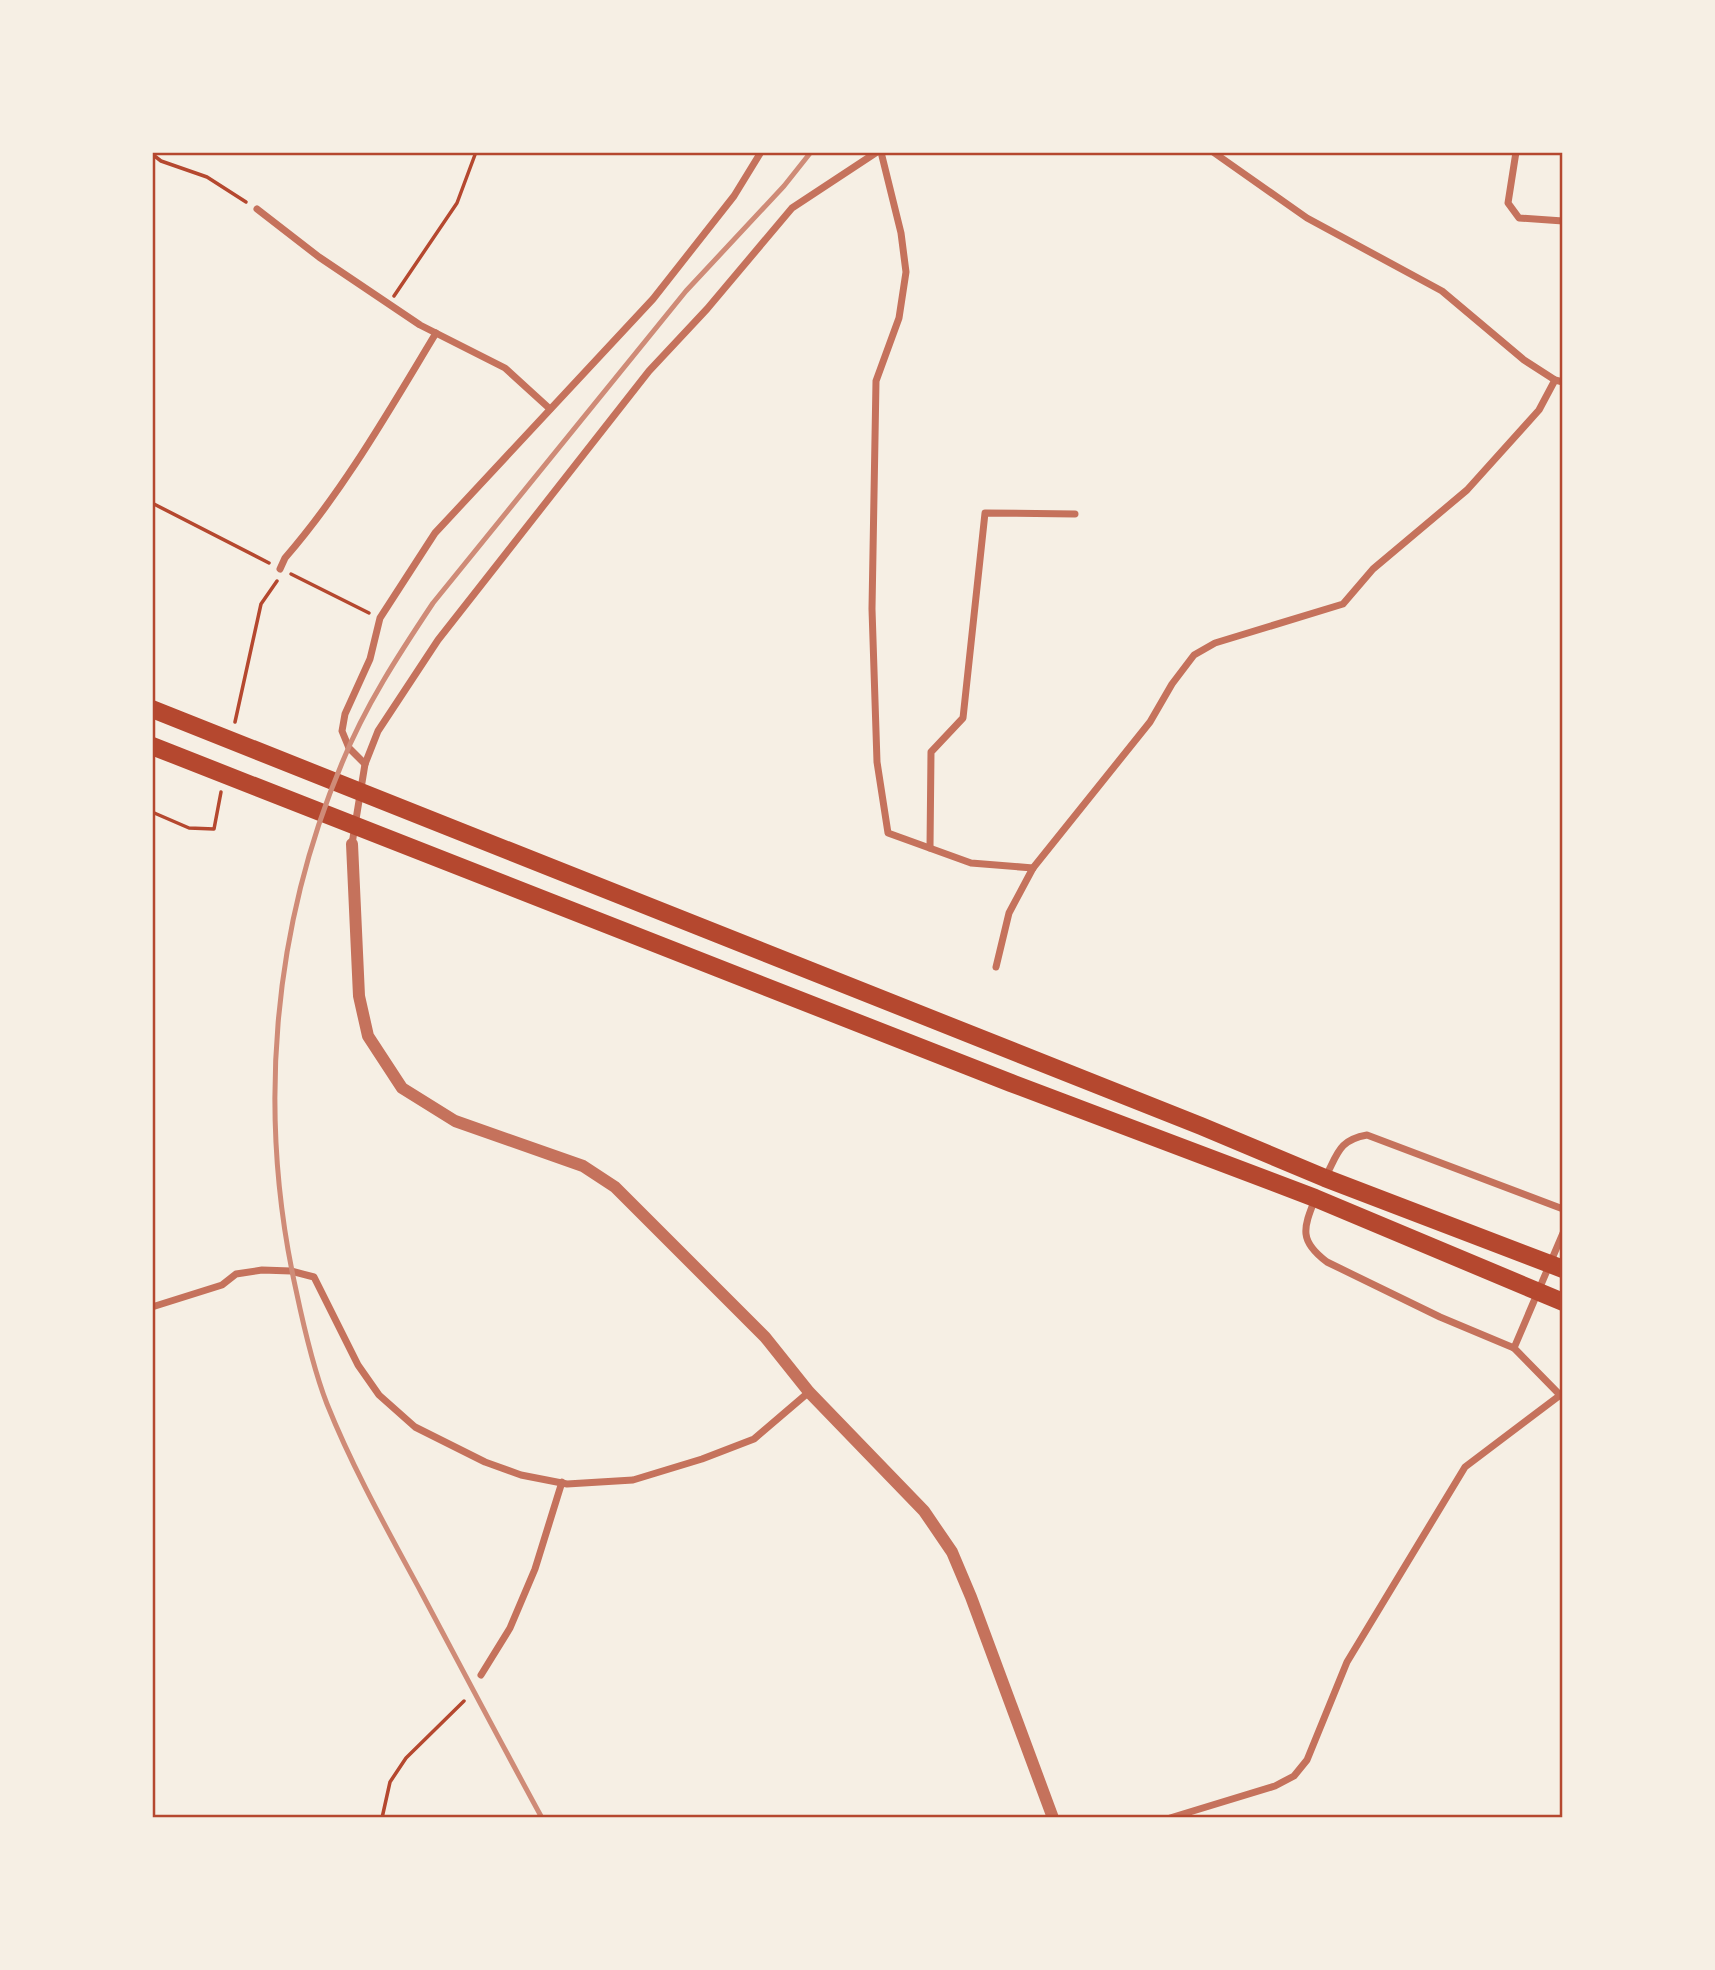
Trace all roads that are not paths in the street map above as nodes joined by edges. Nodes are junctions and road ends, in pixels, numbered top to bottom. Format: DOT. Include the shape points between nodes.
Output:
graph roads {
  1 [pos="761,152"];
  2 [pos="879,152"];
  3 [pos="1213,152"];
  4 [pos="1516,152"];
  5 [pos="257,209"];
  6 [pos="1563,221"];
  7 [pos="436,333"];
  8 [pos="1559,381"];
  9 [pos="550,409"];
  10 [pos="1075,514"];
  11 [pos="280,569"];
  12 [pos="152,709"];
  13 [pos="152,746"];
  14 [pos="366,764"];
  15 [pos="352,844"];
  16 [pos="930,848"];
  17 [pos="1033,868"];
  18 [pos="996,967"];
  19 [pos="1325,1178"];
  20 [pos="1315,1198"];
  21 [pos="1563,1209"];
  22 [pos="1563,1233"];
  23 [pos="1563,1269"];
  24 [pos="1563,1302"];
  25 [pos="152,1307"];
  26 [pos="1514,1348"];
  27 [pos="809,1392"];
  28 [pos="1562,1394"];
  29 [pos="562,1482"];
  30 [pos="481,1675"];
  31 [pos="1053,1818"];
  32 [pos="1170,1818"];
  1 -- 9 [label="street" via="734,196 653,299"];
  2 -- 14 [label="street" via="792,208 649,371 438,640 378,731"];
  2 -- 16 [label="street" via="901,233 906,272 899,318 876,381 872,609 877,762 888,834"];
  3 -- 8 [label="street" via="1307,218 1442,291 1524,360"];
  4 -- 6 [label="street" via="1508,204 1519,218"];
  5 -- 7 [label="street" via="319,257"];
  7 -- 9 [label="street" via="505,368"];
  7 -- 11 [label="street" via="386,415"];
  8 -- 17 [label="street" via="1468,490 1373,569 1342,604 1215,643 1194,655 1150,722"];
  9 -- 14 [label="street" via="435,533 380,618 370,659 342,731 349,748"];
  10 -- 16 [label="street" via="985,513 963,718 931,752"];
  12 -- 19 [label="main road"];
  13 -- 20 [label="main road"];
  14 -- 15 [label="street"];
  15 -- 27 [label="street" via="359,996 368,1036 402,1088 455,1121 583,1166 615,1187 765,1337"];
  16 -- 17 [label="street" via="971,863"];
  17 -- 18 [label="street" via="1009,913"];
  19 -- 21 [label="street" via="1350,1138 1367,1135"];
  19 -- 23 [label="main road"];
  20 -- 24 [label="main road"];
  20 -- 26 [label="street" via="1305,1223 1312,1251 1440,1317"];
  22 -- 26 [label="street"];
  25 -- 29 [label="street" via="222,1285 236,1274 291,1271 314,1278 358,1365 379,1395 415,1427 485,1462 521,1475"];
  26 -- 28 [label="street"];
  27 -- 29 [label="street" via="754,1440 702,1459 633,1480"];
  27 -- 31 [label="street" via="924,1511 952,1552"];
  28 -- 32 [label="street" via="1465,1467 1346,1662 1307,1760 1294,1776"];
  29 -- 30 [label="street" via="535,1569 510,1628"];
}
